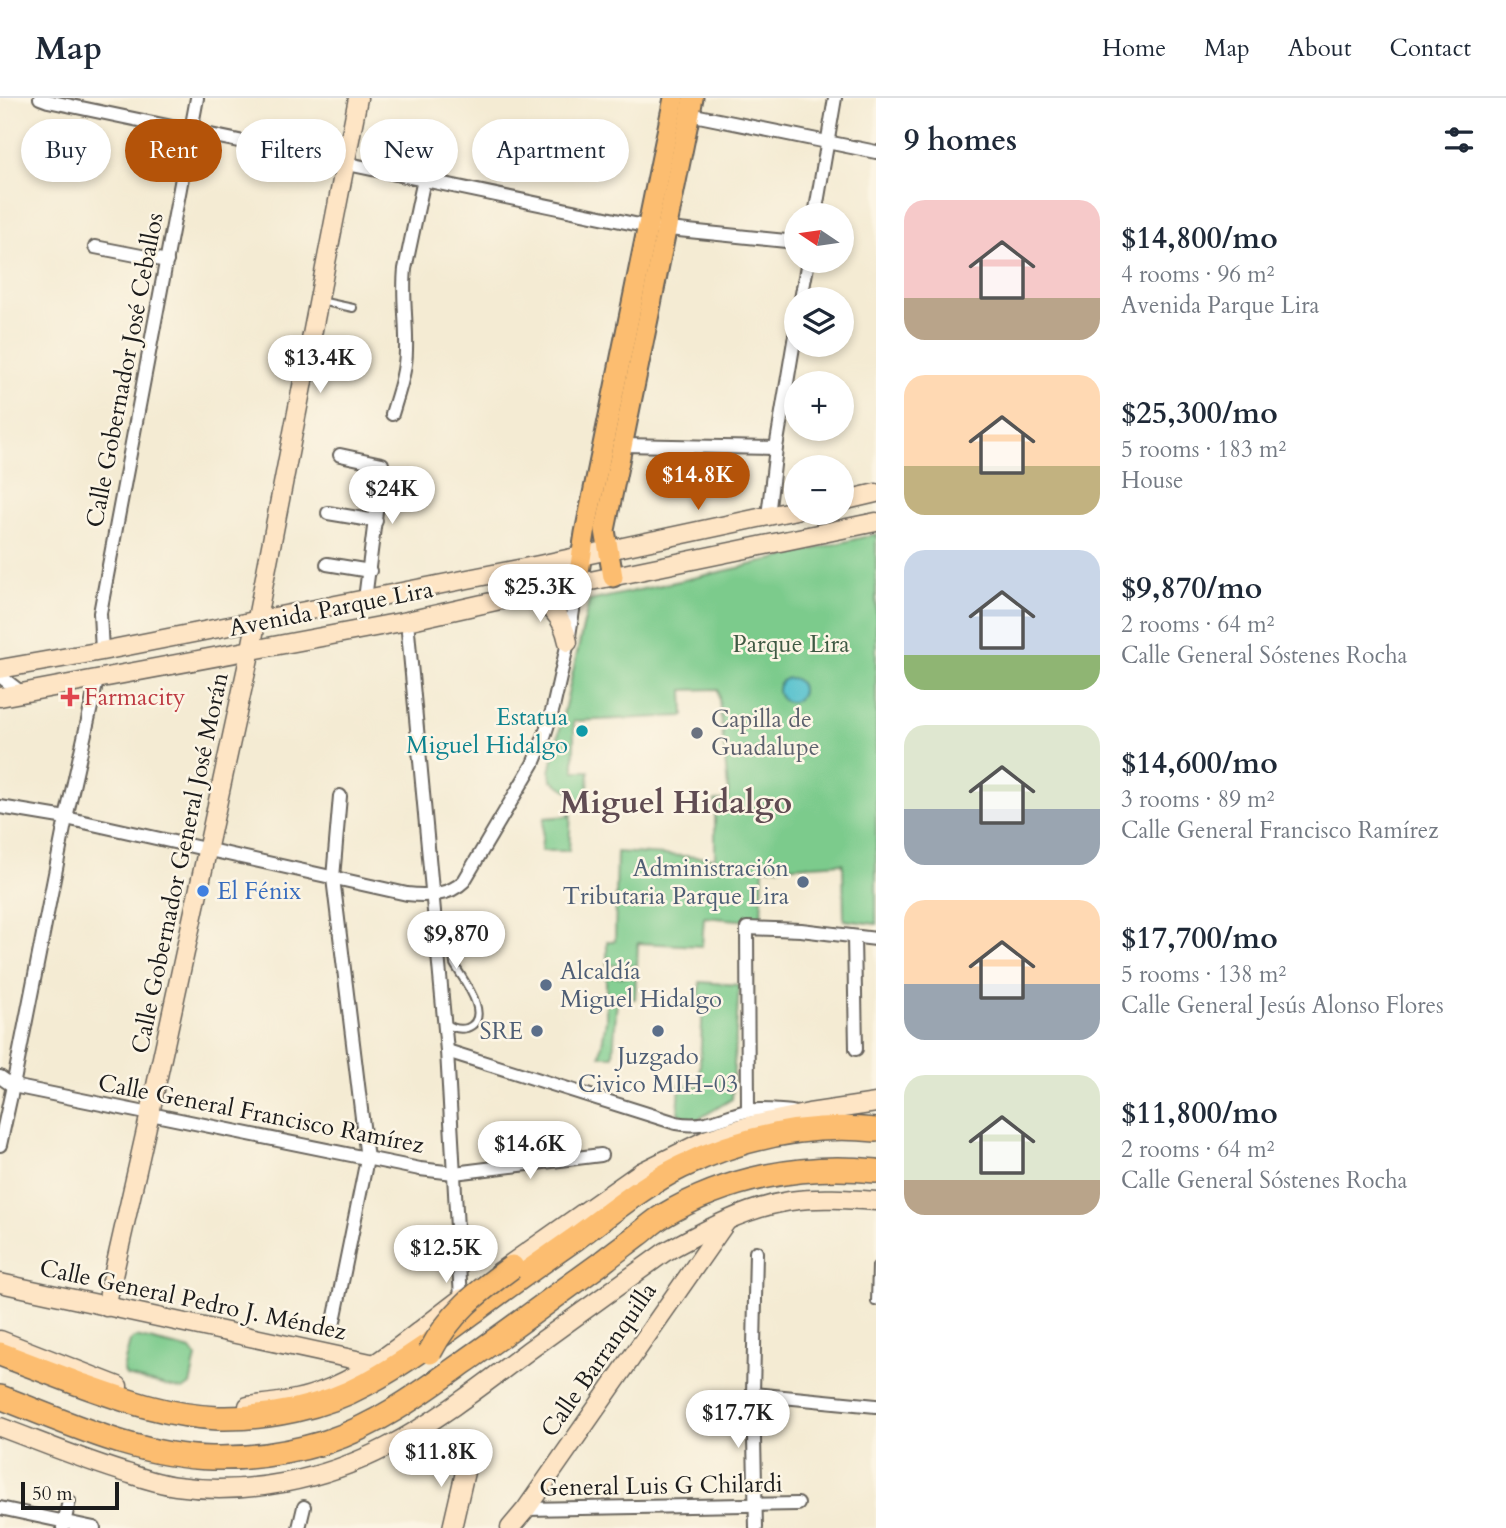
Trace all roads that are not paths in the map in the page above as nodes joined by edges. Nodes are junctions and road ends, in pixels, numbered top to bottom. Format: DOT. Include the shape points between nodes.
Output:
graph roads {
  1 [pos="40,98"];
  2 [pos="197,98"];
  3 [pos="359,98"];
  4 [pos="674,98"];
  5 [pos="835,98"];
  6 [pos="691,106"];
  7 [pos="134,119"];
  8 [pos="193,119"];
  9 [pos="828,143"];
  10 [pos="876,152"];
  11 [pos="346,163"];
  12 [pos="360,166"];
  13 [pos="182,182"];
  14 [pos="342,182"];
  15 [pos="423,182"];
  16 [pos="438,182"];
  17 [pos="818,203"];
  18 [pos="658,228"];
  19 [pos="784,241"];
  20 [pos="95,247"];
  21 [pos="167,261"];
  22 [pos="318,300"];
  23 [pos="353,308"];
  24 [pos="791,357"];
  25 [pos="392,414"];
  26 [pos="623,446"];
  27 [pos="776,448"];
  28 [pos="340,455"];
  29 [pos="876,493"];
  30 [pos="854,498"];
  31 [pos="328,513"];
  32 [pos="784,513"];
  33 [pos="768,516"];
  34 [pos="376,521"];
  35 [pos="876,522"];
  36 [pos="608,551"];
  37 [pos="581,556"];
  38 [pos="327,564"];
  39 [pos="370,571"];
  40 [pos="613,577"];
  41 [pos="577,585"];
  42 [pos="518,596"];
  43 [pos="366,599"];
  44 [pos="257,620"];
  45 [pos="407,621"];
  46 [pos="568,642"];
  47 [pos="251,649"];
  48 [pos="102,651"];
  49 [pos="0,669"];
  50 [pos="0,676"];
  51 [pos="97,680"];
  52 [pos="22,693"];
  53 [pos="0,697"];
  54 [pos="340,796"];
  55 [pos="0,807"];
  56 [pos="66,818"];
  57 [pos="207,849"];
  58 [pos="334,878"];
  59 [pos="433,894"];
  60 [pos="855,937"];
  61 [pos="876,939"];
  62 [pos="468,943"];
  63 [pos="444,1022"];
  64 [pos="856,1049"];
  65 [pos="447,1051"];
  66 [pos="0,1077"];
  67 [pos="13,1086"];
  68 [pos="876,1103"];
  69 [pos="748,1111"];
  70 [pos="150,1113"];
  71 [pos="876,1115"];
  72 [pos="815,1116"];
  73 [pos="876,1121"];
  74 [pos="868,1128"];
  75 [pos="0,1145"];
  76 [pos="876,1145"];
  77 [pos="601,1156"];
  78 [pos="367,1159"];
  79 [pos="876,1163"];
  80 [pos="876,1171"];
  81 [pos="454,1173"];
  82 [pos="876,1201"];
  83 [pos="728,1219"];
  84 [pos="756,1252"];
  85 [pos="876,1266"];
  86 [pos="0,1283"];
  87 [pos="461,1298"];
  88 [pos="875,1302"];
  89 [pos="106,1307"];
  90 [pos="332,1331"];
  91 [pos="0,1340"];
  92 [pos="429,1352"];
  93 [pos="0,1354"];
  94 [pos="0,1361"];
  95 [pos="375,1364"];
  96 [pos="0,1386"];
  97 [pos="753,1394"];
  98 [pos="0,1397"];
  99 [pos="876,1406"];
  100 [pos="0,1427"];
  101 [pos="390,1446"];
  102 [pos="69,1501"];
  103 [pos="798,1504"];
  104 [pos="756,1506"];
  105 [pos="304,1507"];
  106 [pos="0,1508"];
  107 [pos="526,1509"];
  108 [pos="64,1525"];
  109 [pos="94,1528"];
  110 [pos="299,1528"];
  111 [pos="452,1528"];
  112 [pos="510,1528"];
  113 [pos="756,1528"];
  1 -- 7 [label="street"];
  2 -- 8 [label="street, Calle Gobernador José Ceballos"];
  3 -- 11 [label="main road, Calle Gobernador General José Morán"];
  4 -- 18 [label="main road"];
  5 -- 9 [label="street"];
  6 -- 9 [label="street"];
  6 -- 18 [label="main road"];
  9 -- 10 [label="street"];
  9 -- 17 [label="street"];
  11 -- 12 [label="street"];
  13 -- 21 [label="street, Calle Gobernador José Ceballos"];
  14 -- 22 [label="main road, Calle Gobernador General José Morán"];
  15 -- 25 [label="street" via="405,269 406,357"];
  16 -- 18 [label="street"];
  18 -- 19 [label="street"];
  18 -- 26 [label="main road"];
  18 -- 37 [label="main road"];
  20 -- 21 [label="street"];
  21 -- 48 [label="street, Calle Gobernador José Ceballos" via="100,613"];
  22 -- 23 [label="lane"];
  22 -- 44 [label="main road, Calle Gobernador General José Morán"];
  24 -- 27 [label="street"];
  26 -- 27 [label="street"];
  26 -- 36 [label="main road" via="605,530"];
  27 -- 33 [label="street"];
  28 -- 34 [label="street" via="382,464"];
  29 -- 30 [label="main road"];
  31 -- 34 [label="street"];
  32 -- 33 [label="main road, Avenida Parque Lira"];
  33 -- 36 [label="main road, Avenida Parque Lira"];
  34 -- 39 [label="street"];
  35 -- 40 [label="main road, Avenida Parque Lira"];
  36 -- 37 [label="main road, Avenida Parque Lira"];
  36 -- 40 [label="main road"];
  37 -- 41 [label="main road"];
  37 -- 43 [label="main road, Avenida Parque Lira"];
  38 -- 39 [label="street"];
  39 -- 43 [label="street"];
  40 -- 41 [label="main road, Avenida Parque Lira"];
  41 -- 42 [label="main road, Avenida Parque Lira"];
  41 -- 46 [label="street"];
  42 -- 45 [label="main road, Avenida Parque Lira"];
  42 -- 46 [label="main road" via="552,608"];
  43 -- 44 [label="main road, Avenida Parque Lira"];
  44 -- 47 [label="main road, Calle Gobernador General José Morán"];
  44 -- 48 [label="main road, Avenida Parque Lira"];
  45 -- 47 [label="main road, Avenida Parque Lira"];
  45 -- 59 [label="street"];
  46 -- 59 [label="street" via="553,708 533,764 464,881 453,891"];
  47 -- 51 [label="main road, Avenida Parque Lira"];
  47 -- 57 [label="main road, Calle Gobernador General José Morán"];
  48 -- 49 [label="main road, Avenida Parque Lira"];
  50 -- 52 [label="street"];
  51 -- 52 [label="main road, Avenida Parque Lira"];
  51 -- 56 [label="street"];
  52 -- 53 [label="main road, Avenida Parque Lira"];
  54 -- 58 [label="street"];
  55 -- 56 [label="street"];
  56 -- 57 [label="street"];
  56 -- 67 [label="street"];
  57 -- 58 [label="street"];
  57 -- 70 [label="main road, Calle Gobernador General José Morán"];
  58 -- 59 [label="street" via="407,894"];
  58 -- 78 [label="street"];
  59 -- 63 [label="street"];
  60 -- 61 [label="street"];
  60 -- 64 [label="street"];
  60 -- 69 [label="street" via="747,928"];
  62 -- 63 [label="lane" via="461,943 453,957 478,1006 478,1016 466,1028"];
  63 -- 65 [label="street"];
  65 -- 69 [label="street" via="689,1126"];
  65 -- 81 [label="street"];
  66 -- 67 [label="street, Calle General Francisco Ramírez"];
  67 -- 70 [label="street, Calle General Francisco Ramírez"];
  67 -- 75 [label="street"];
  68 -- 72 [label="main road"];
  69 -- 72 [label="street"];
  70 -- 78 [label="street, Calle General Francisco Ramírez"];
  70 -- 89 [label="main road, Calle Gobernador General José Morán"];
  71 -- 72 [label="highway"];
  72 -- 87 [label="main road" via="748,1126 708,1139 649,1168"];
  72 -- 92 [label="highway, bridge" via="709,1146 647,1175 475,1294 438,1335"];
  73 -- 74 [label="highway" via="869,1121"];
  74 -- 93 [label="highway" via="764,1136 679,1168 384,1373 349,1392 300,1408 217,1418 157,1411"];
  76 -- 92 [label="highway" via="811,1144 748,1156 693,1174 630,1209"];
  77 -- 81 [label="street, Calle General Francisco Ramírez"];
  78 -- 81 [label="street, Calle General Francisco Ramírez"];
  78 -- 90 [label="street"];
  79 -- 96 [label="highway" via="816,1162 755,1173 674,1207 429,1382 369,1417 315,1436 215,1448 156,1441"];
  80 -- 98 [label="highway" via="774,1174 696,1199 661,1217 516,1326 381,1417 328,1441 279,1454 209,1458 160,1453 114,1441"];
  81 -- 87 [label="street"];
  82 -- 83 [label="main road" via="790,1201"];
  83 -- 101 [label="main road" via="665,1252"];
  83 -- 107 [label="main road, Calle Barranquilla"];
  84 -- 97 [label="street"];
  85 -- 88 [label="lane"];
  86 -- 89 [label="main road, Calle General Pedro J. Méndez"];
  87 -- 95 [label="main road"];
  89 -- 95 [label="main road, Calle General Pedro J. Méndez"];
  91 -- 95 [label="main road" via="113,1385 157,1399 212,1408 298,1399"];
  92 -- 94 [label="highway" via="383,1384 335,1406 295,1417 237,1424 143,1415"];
  97 -- 99 [label="street"];
  97 -- 104 [label="street"];
  100 -- 101 [label="main road" via="113,1469 196,1488 286,1482 318,1475"];
  101 -- 111 [label="main road" via="438,1443 464,1451 468,1459"];
  102 -- 108 [label="street"];
  103 -- 104 [label="street, General Luis G Chilardi"];
  104 -- 107 [label="street, General Luis G Chilardi"];
  104 -- 113 [label="street"];
  105 -- 110 [label="street"];
  106 -- 108 [label="street"];
  107 -- 112 [label="main road, Calle Barranquilla"];
  108 -- 109 [label="street"];
}
